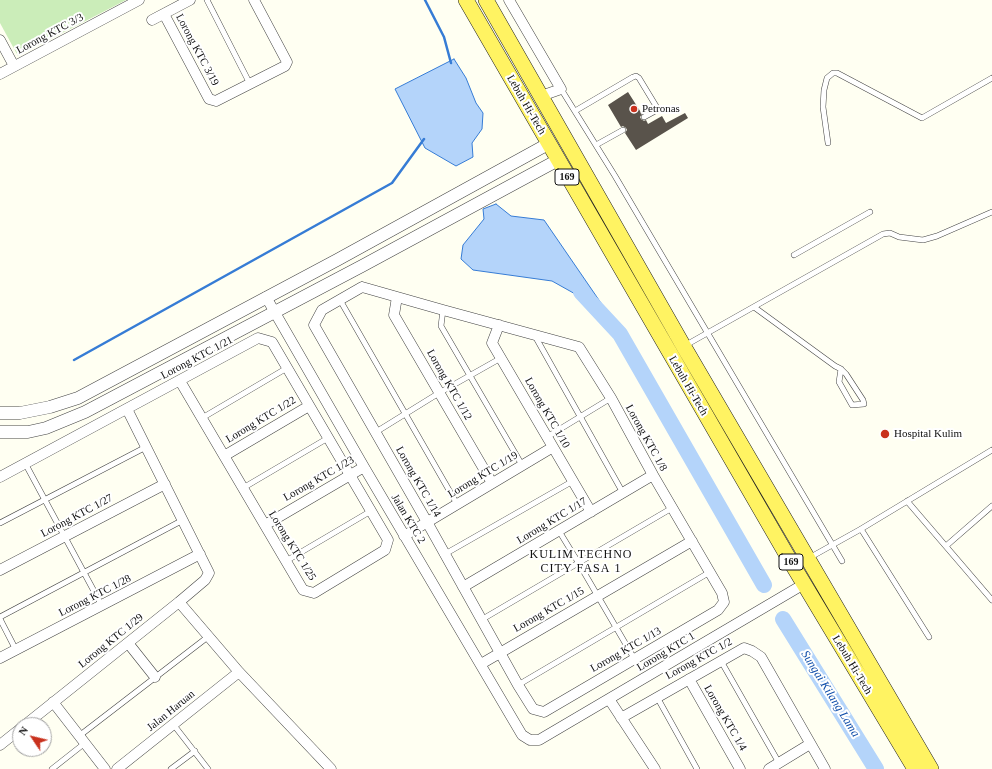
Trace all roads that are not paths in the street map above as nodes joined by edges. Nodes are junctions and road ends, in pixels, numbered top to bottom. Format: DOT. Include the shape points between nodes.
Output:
graph roads {
  1 [pos="139,0"];
  2 [pos="190,0"];
  3 [pos="207,0"];
  4 [pos="254,0"];
  5 [pos="466,0"];
  6 [pos="486,0"];
  7 [pos="509,0"];
  8 [pos="164,14"];
  9 [pos="152,20"];
  10 [pos="0,40"];
  11 [pos="14,66"];
  12 [pos="0,74"];
  13 [pos="992,78"];
  14 [pos="250,84"];
  15 [pos="561,89"];
  16 [pos="541,96"];
  17 [pos="575,111"];
  18 [pos="644,117"];
  19 [pos="623,130"];
  20 [pos="828,143"];
  21 [pos="548,144"];
  22 [pos="596,145"];
  23 [pos="558,160"];
  24 [pos="870,212"];
  25 [pos="992,212"];
  26 [pos="794,255"];
  27 [pos="266,297"];
  28 [pos="397,298"];
  29 [pos="340,300"];
  30 [pos="754,307"];
  31 [pos="442,310"];
  32 [pos="274,312"];
  33 [pos="499,325"];
  34 [pos="707,334"];
  35 [pos="534,335"];
  36 [pos="687,346"];
  37 [pos="670,354"];
  38 [pos="501,358"];
  39 [pos="287,368"];
  40 [pos="841,369"];
  41 [pos="470,376"];
  42 [pos="180,381"];
  43 [pos="439,392"];
  44 [pos="611,398"];
  45 [pos="309,406"];
  46 [pos="127,409"];
  47 [pos="0,413"];
  48 [pos="405,415"];
  49 [pos="580,416"];
  50 [pos="202,418"];
  51 [pos="0,432"];
  52 [pos="376,432"];
  53 [pos="547,437"];
  54 [pos="328,438"];
  55 [pos="146,447"];
  56 [pos="553,447"];
  57 [pos="992,450"];
  58 [pos="224,456"];
  59 [pos="25,463"];
  60 [pos="522,465"];
  61 [pos="364,467"];
  62 [pos="350,474"];
  63 [pos="653,475"];
  64 [pos="0,477"];
  65 [pos="573,481"];
  66 [pos="492,483"];
  67 [pos="165,484"];
  68 [pos="243,488"];
  69 [pos="624,492"];
  70 [pos="45,499"];
  71 [pos="907,501"];
  72 [pos="457,504"];
  73 [pos="992,506"];
  74 [pos="672,508"];
  75 [pos="371,511"];
  76 [pos="591,512"];
  77 [pos="183,520"];
  78 [pos="427,522"];
  79 [pos="0,523"];
  80 [pos="265,525"];
  81 [pos="861,529"];
  82 [pos="559,531"];
  83 [pos="65,536"];
  84 [pos="404,536"];
  85 [pos="692,541"];
  86 [pos="832,544"];
  87 [pos="946,546"];
  88 [pos="200,554"];
  89 [pos="445,554"];
  90 [pos="808,558"];
  91 [pos="286,561"];
  92 [pos="842,561"];
  93 [pos="578,562"];
  94 [pos="0,570"];
  95 [pos="710,572"];
  96 [pos="84,573"];
  97 [pos="804,584"];
  98 [pos="463,587"];
  99 [pos="598,596"];
  100 [pos="992,600"];
  101 [pos="179,602"];
  102 [pos="102,606"];
  103 [pos="0,618"];
  104 [pos="481,620"];
  105 [pos="616,628"];
  106 [pos="209,636"];
  107 [pos="929,637"];
  108 [pos="128,643"];
  109 [pos="16,650"];
  110 [pos="500,653"];
  111 [pos="0,658"];
  112 [pos="635,660"];
  113 [pos="721,661"];
  114 [pos="481,664"];
  115 [pos="239,672"];
  116 [pos="156,677"];
  117 [pos="689,679"];
  118 [pos="518,685"];
  119 [pos="657,697"];
  120 [pos="609,699"];
  121 [pos="53,702"];
  122 [pos="35,717"];
  123 [pos="622,718"];
  124 [pos="174,724"];
  125 [pos="12,735"];
  126 [pos="82,740"];
  127 [pos="540,740"];
  128 [pos="810,744"];
  129 [pos="0,745"];
  130 [pos="195,751"];
  131 [pos="779,763"];
  132 [pos="326,767"];
  133 [pos="52,769"];
  134 [pos="105,769"];
  135 [pos="117,769"];
  136 [pos="171,769"];
  137 [pos="208,769"];
  138 [pos="655,769"];
  139 [pos="697,769"];
  140 [pos="740,769"];
  141 [pos="769,769"];
  142 [pos="825,769"];
  143 [pos="915,769"];
  144 [pos="931,769"];
  1 -- 11 [label="street, Lorong KTC 3/3"];
  2 -- 8 [label="street"];
  3 -- 14 [label="lane"];
  4 -- 14 [label="street, Lorong KTC 3/19" via="287,62 285,66"];
  5 -- 21 [label="main road, Lebuh Hi-Tech / 169"];
  6 -- 16 [label="main road, Lebuh Hi-Tech / 169"];
  7 -- 15 [label="street"];
  8 -- 9 [label="street"];
  8 -- 14 [label="street, Lorong KTC 3/19" via="209,99 216,101"];
  10 -- 11 [label="street"];
  11 -- 12 [label="street, Lorong KTC 3/3"];
  13 -- 20 [label="lane" via="922,118 833,73 827,78 824,90 823,108"];
  15 -- 16 [label="street"];
  15 -- 17 [label="lane"];
  16 -- 36 [label="main road, Lebuh Hi-Tech / 169"];
  17 -- 18 [label="lane" via="636,76 656,106 655,111"];
  17 -- 22 [label="lane"];
  19 -- 22 [label="lane"];
  21 -- 23 [label="main road, Lebuh Hi-Tech / 169"];
  21 -- 27 [label="street"];
  22 -- 34 [label="lane"];
  23 -- 32 [label="street"];
  23 -- 37 [label="main road, Lebuh Hi-Tech / 169"];
  24 -- 26 [label="lane"];
  25 -- 30 [label="lane" via="923,240 899,237 890,233 883,234"];
  27 -- 32 [label="street, Jalan KTC 2"];
  27 -- 47 [label="street" via="78,398 28,412"];
  28 -- 29 [label="street" via="362,287"];
  28 -- 31 [label="street"];
  28 -- 43 [label="street, Lorong KTC 1/12" via="394,316"];
  29 -- 48 [label="lane"];
  29 -- 52 [label="street, Lorong KTC 1/14" via="322,310 314,325"];
  30 -- 34 [label="lane"];
  30 -- 40 [label="lane"];
  31 -- 33 [label="street"];
  31 -- 41 [label="lane" via="441,326"];
  32 -- 51 [label="street" via="85,412 46,428 28,432"];
  32 -- 61 [label="street, Jalan KTC 2"];
  33 -- 35 [label="street"];
  33 -- 38 [label="street, Lorong KTC 1/10" via="492,343"];
  34 -- 36 [label="lane"];
  34 -- 86 [label="lane"];
  35 -- 44 [label="street, Lorong KTC 1/8" via="579,347"];
  35 -- 49 [label="lane"];
  36 -- 37 [label="main road"];
  36 -- 90 [label="main road, Lebuh Hi-Tech / 169"];
  37 -- 97 [label="main road, Lebuh Hi-Tech / 169"];
  38 -- 41 [label="lane"];
  38 -- 53 [label="street, Lorong KTC 1/10"];
  39 -- 42 [label="street, Lorong KTC 1/21" via="272,342 258,338"];
  39 -- 45 [label="street, Lorong KTC 1/21"];
  39 -- 50 [label="lane"];
  40 -- 40 [label="lane" via="846,374 864,404 852,405 839,382"];
  41 -- 43 [label="lane"];
  41 -- 60 [label="lane"];
  42 -- 46 [label="street, Lorong KTC 1/21"];
  42 -- 50 [label="street, Lorong KTC 1/25"];
  43 -- 48 [label="lane"];
  43 -- 66 [label="street, Lorong KTC 1/12"];
  44 -- 49 [label="lane"];
  44 -- 63 [label="street, Lorong KTC 1/8"];
  45 -- 54 [label="street, Lorong KTC 1/21"];
  45 -- 58 [label="street, Lorong KTC 1/22"];
  46 -- 55 [label="street"];
  46 -- 59 [label="street, Lorong KTC 1/21"];
  48 -- 52 [label="lane"];
  48 -- 72 [label="lane"];
  49 -- 53 [label="lane"];
  49 -- 69 [label="lane"];
  50 -- 58 [label="street, Lorong KTC 1/25"];
  52 -- 78 [label="street, Lorong KTC 1/14"];
  53 -- 56 [label="street, Lorong KTC 1/10"];
  54 -- 62 [label="street, Lorong KTC 1/21"];
  54 -- 68 [label="lane"];
  55 -- 67 [label="street"];
  55 -- 70 [label="lane"];
  56 -- 60 [label="street, Lorong KTC 1/19"];
  56 -- 65 [label="street, Lorong KTC 1/10"];
  57 -- 71 [label="lane"];
  58 -- 68 [label="street, Lorong KTC 1/25"];
  59 -- 64 [label="street, Lorong KTC 1/21"];
  59 -- 70 [label="lane"];
  60 -- 66 [label="street, Lorong KTC 1/19"];
  61 -- 62 [label="street, Lorong KTC 1/23"];
  61 -- 84 [label="street, Jalan KTC 2"];
  62 -- 75 [label="street, Lorong KTC 1/25"];
  62 -- 80 [label="street, Lorong KTC 1/23"];
  63 -- 69 [label="street, Lorong KTC 1/17"];
  63 -- 74 [label="street, Lorong KTC 1/8"];
  65 -- 76 [label="street, Lorong KTC 1/10"];
  65 -- 89 [label="lane"];
  66 -- 72 [label="street, Lorong KTC 1/19"];
  67 -- 77 [label="street"];
  67 -- 83 [label="street, Lorong KTC 1/27"];
  68 -- 80 [label="street, Lorong KTC 1/25"];
  69 -- 76 [label="street, Lorong KTC 1/17"];
  70 -- 79 [label="lane"];
  70 -- 83 [label="lane"];
  71 -- 81 [label="lane"];
  71 -- 87 [label="lane"];
  72 -- 78 [label="street, Lorong KTC 1/19"];
  73 -- 87 [label="lane"];
  74 -- 85 [label="street, Lorong KTC 1/8"];
  74 -- 93 [label="lane"];
  75 -- 91 [label="lane"];
  75 -- 91 [label="street, Lorong KTC 1/25" via="388,540 385,550 314,593 303,590"];
  76 -- 82 [label="street, Lorong KTC 1/17"];
  77 -- 88 [label="street"];
  77 -- 96 [label="lane"];
  78 -- 84 [label="street, Lorong KTC 1/19"];
  78 -- 89 [label="street, Lorong KTC 1/14"];
  80 -- 91 [label="street, Lorong KTC 1/25"];
  81 -- 86 [label="lane"];
  81 -- 107 [label="lane"];
  82 -- 93 [label="lane"];
  82 -- 98 [label="street, Lorong KTC 1/17"];
  83 -- 94 [label="street, Lorong KTC 1/27"];
  83 -- 96 [label="lane"];
  84 -- 114 [label="street, Jalan KTC 2"];
  85 -- 95 [label="street, Lorong KTC 1/13"];
  85 -- 99 [label="street, Lorong KTC 1/15"];
  86 -- 90 [label="lane"];
  86 -- 92 [label="lane"];
  87 -- 100 [label="lane"];
  88 -- 101 [label="street, Lorong KTC 1/29" via="210,573"];
  88 -- 102 [label="street, Lorong KTC 1/28"];
  89 -- 98 [label="street, Lorong KTC 1/14"];
  90 -- 144 [label="main road, Lebuh Hi-Tech / 169"];
  93 -- 99 [label="lane"];
  93 -- 104 [label="lane"];
  95 -- 105 [label="lane"];
  95 -- 112 [label="street, Lorong KTC 1/13" via="724,602 718,610"];
  96 -- 102 [label="lane"];
  96 -- 103 [label="lane"];
  97 -- 120 [label="street, Lorong KTC 1"];
  97 -- 143 [label="main road, Lebuh Hi-Tech / 169"];
  98 -- 104 [label="street, Lorong KTC 1/14"];
  99 -- 105 [label="lane"];
  99 -- 110 [label="street, Lorong KTC 1/15"];
  101 -- 106 [label="street"];
  101 -- 108 [label="street, Lorong KTC 1/29"];
  102 -- 109 [label="street, Lorong KTC 1/28"];
  103 -- 109 [label="lane"];
  104 -- 110 [label="street, Lorong KTC 1/14"];
  105 -- 112 [label="lane"];
  105 -- 118 [label="lane"];
  106 -- 115 [label="street"];
  106 -- 116 [label="lane"];
  108 -- 116 [label="street"];
  108 -- 121 [label="street, Lorong KTC 1/29"];
  109 -- 111 [label="street, Lorong KTC 1/28"];
  110 -- 114 [label="street, Lorong KTC 1/15"];
  110 -- 118 [label="street, Lorong KTC 1/13"];
  112 -- 118 [label="street, Lorong KTC 1/13" via="544,712 533,709"];
  113 -- 117 [label="street, Lorong KTC 1/2"];
  113 -- 128 [label="street, Lorong KTC 1/2" via="744,648 761,657"];
  113 -- 131 [label="lane"];
  114 -- 127 [label="street, Jalan KTC 2" via="522,735 530,740"];
  115 -- 124 [label="street, Jalan Haruan"];
  115 -- 132 [label="street"];
  116 -- 126 [label="lane"];
  117 -- 119 [label="street, Lorong KTC 1/2"];
  117 -- 140 [label="street, Lorong KTC 1/4"];
  119 -- 123 [label="street, Lorong KTC 1/2"];
  119 -- 139 [label="lane"];
  120 -- 123 [label="street"];
  120 -- 127 [label="street, Lorong KTC 1"];
  121 -- 122 [label="street, Lorong KTC 1/29"];
  121 -- 126 [label="street"];
  123 -- 138 [label="street"];
  124 -- 130 [label="lane"];
  124 -- 135 [label="street, Jalan Haruan"];
  125 -- 129 [label="street"];
  126 -- 133 [label="lane"];
  126 -- 134 [label="street"];
  128 -- 131 [label="street"];
  128 -- 142 [label="street, Lorong KTC 1/2"];
  130 -- 136 [label="lane"];
  130 -- 137 [label="lane"];
  131 -- 141 [label="street"];
}
